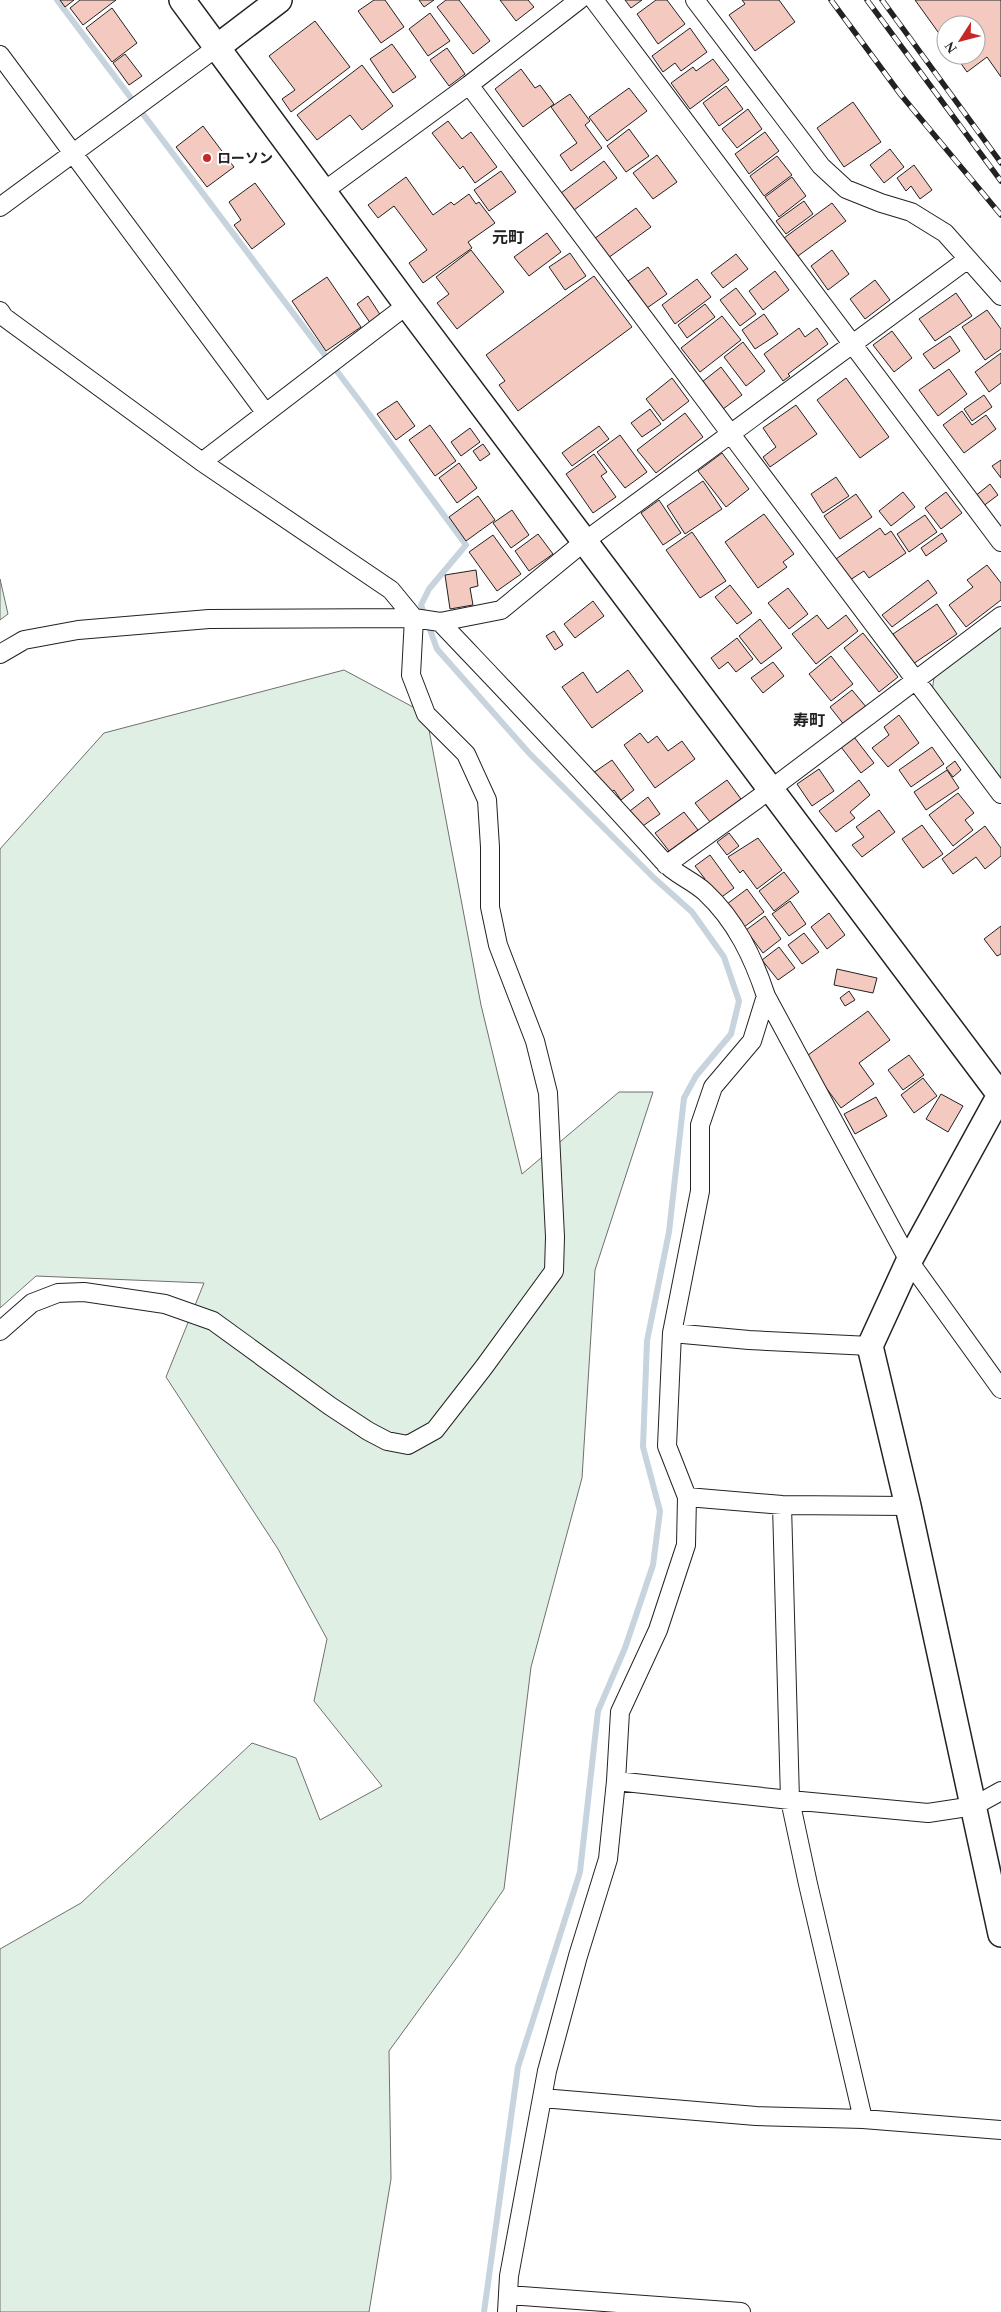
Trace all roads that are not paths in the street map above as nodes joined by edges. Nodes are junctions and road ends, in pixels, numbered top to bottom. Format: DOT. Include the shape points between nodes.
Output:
graph roads {
  1 [pos="182,0"];
  2 [pos="279,0"];
  3 [pos="579,0"];
  4 [pos="594,0"];
  5 [pos="695,0"];
  6 [pos="216,48"];
  7 [pos="0,55"];
  8 [pos="469,85"];
  9 [pos="74,153"];
  10 [pos="324,191"];
  11 [pos="0,207"];
  12 [pos="968,259"];
  13 [pos="1001,296"];
  14 [pos="407,305"];
  15 [pos="0,311"];
  16 [pos="851,344"];
  17 [pos="265,412"];
  18 [pos="730,433"];
  19 [pos="202,462"];
  20 [pos="585,541"];
  21 [pos="1001,542"];
  22 [pos="1001,616"];
  23 [pos="414,618"];
  24 [pos="440,622"];
  25 [pos="0,654"];
  26 [pos="915,679"];
  27 [pos="771,789"];
  28 [pos="1001,794"];
  29 [pos="666,865"];
  30 [pos="766,996"];
  31 [pos="1001,1096"];
  32 [pos="909,1260"];
  33 [pos="0,1331"];
  34 [pos="672,1333"];
  35 [pos="870,1346"];
  36 [pos="1001,1389"];
  37 [pos="687,1497"];
  38 [pos="782,1505"];
  39 [pos="908,1506"];
  40 [pos="616,1781"];
  41 [pos="1001,1791"];
  42 [pos="790,1800"];
  43 [pos="974,1806"];
  44 [pos="1001,1934"];
  45 [pos="542,2098"];
  46 [pos="863,2119"];
  47 [pos="1001,2130"];
  48 [pos="508,2303"];
  49 [pos="647,2308"];
  50 [pos="741,2312"];
  1 -- 6 [label="street"];
  2 -- 6 [label="street"];
  3 -- 8 [label="street"];
  4 -- 16 [label="street"];
  5 -- 12 [label="street" via="821,166 846,189 911,212 945,233"];
  6 -- 9 [label="street"];
  6 -- 10 [label="street"];
  7 -- 9 [label="street"];
  8 -- 10 [label="street"];
  8 -- 18 [label="street"];
  9 -- 11 [label="street"];
  9 -- 17 [label="street"];
  10 -- 14 [label="street"];
  12 -- 13 [label="street"];
  12 -- 16 [label="street"];
  14 -- 17 [label="street"];
  14 -- 20 [label="street"];
  15 -- 19 [label="street"];
  16 -- 18 [label="street"];
  16 -- 21 [label="street"];
  17 -- 19 [label="street"];
  18 -- 20 [label="street"];
  18 -- 26 [label="street"];
  19 -- 23 [label="street" via="391,590"];
  20 -- 24 [label="street" via="501,610"];
  20 -- 27 [label="street"];
  22 -- 26 [label="street"];
  23 -- 24 [label="street"];
  23 -- 25 [label="street" via="209,619 78,630 24,640"];
  23 -- 33 [label="street" via="411,675 426,714 466,754 486,800 490,907 496,935 535,1041 548,1093 556,1237 554,1271 435,1430 408,1445 387,1441 368,1432 213,1321 164,1304 93,1292 58,1293 32,1302"];
  24 -- 29 [label="street" via="597,787"];
  26 -- 27 [label="street"];
  26 -- 28 [label="street"];
  27 -- 29 [label="street"];
  27 -- 31 [label="street"];
  29 -- 30 [label="street" via="705,892 733,924 753,959"];
  30 -- 32 [label="street"];
  30 -- 34 [label="street" via="752,1041 713,1087 702,1117 700,1191"];
  31 -- 32 [label="street"];
  32 -- 35 [label="street"];
  32 -- 36 [label="street"];
  34 -- 35 [label="street"];
  34 -- 37 [label="street" via="667,1446"];
  35 -- 39 [label="street"];
  37 -- 38 [label="street"];
  37 -- 40 [label="street" via="686,1545 658,1630 620,1712"];
  38 -- 39 [label="street"];
  38 -- 42 [label="street"];
  39 -- 43 [label="street"];
  40 -- 42 [label="street"];
  40 -- 45 [label="street" via="608,1859 578,1956"];
  41 -- 43 [label="street"];
  42 -- 43 [label="street" via="928,1812"];
  42 -- 46 [label="street"];
  43 -- 44 [label="street"];
  45 -- 46 [label="street" via="756,2116"];
  45 -- 48 [label="street" via="509,2276"];
  46 -- 47 [label="street"];
  48 -- 49 [label="street"];
  49 -- 50 [label="street"];
}
